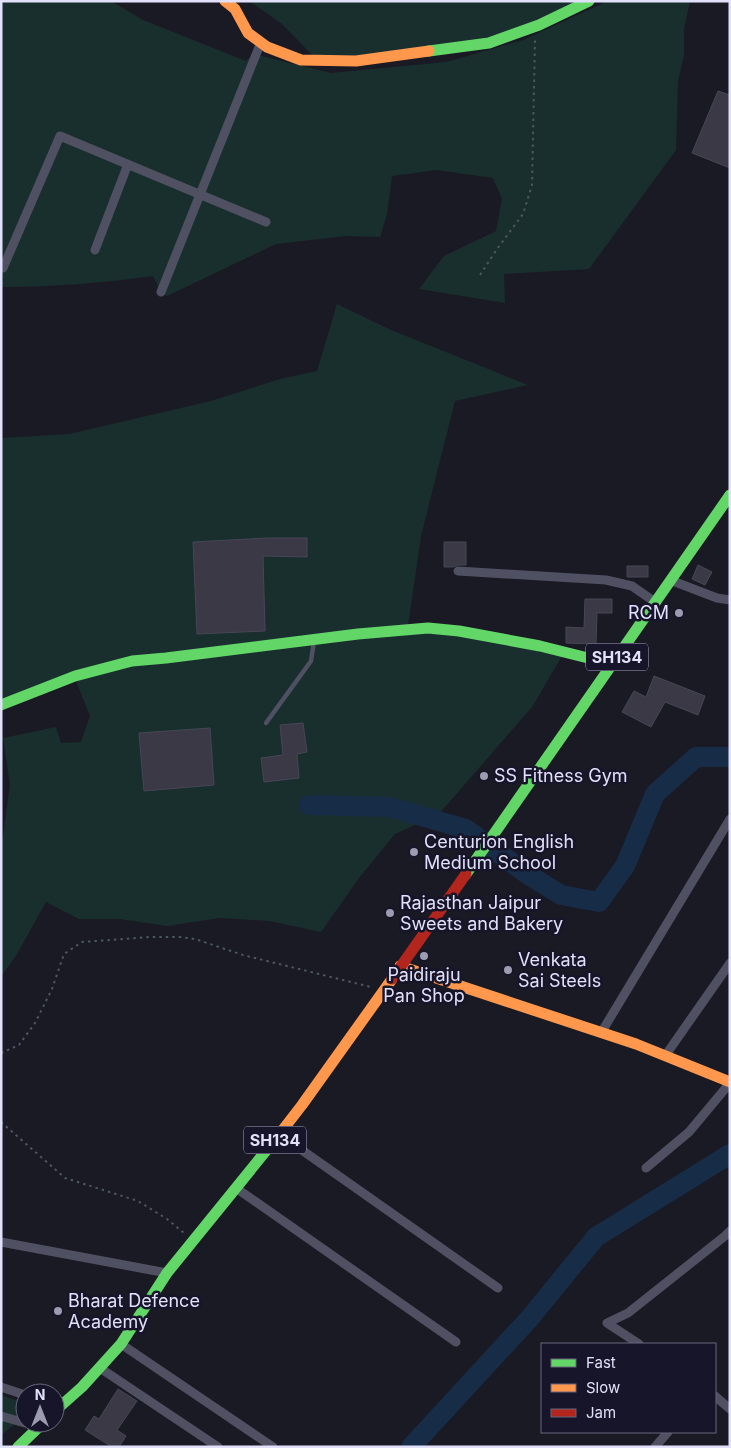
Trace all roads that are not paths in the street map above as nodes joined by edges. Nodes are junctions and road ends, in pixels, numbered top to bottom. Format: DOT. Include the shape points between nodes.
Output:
graph roads {
  1 [pos="225,1"];
  2 [pos="589,1"];
  3 [pos="261,42"];
  4 [pos="128,164"];
  5 [pos="200,195"];
  6 [pos="266,222"];
  7 [pos="94,250"];
  8 [pos="3,268"];
  9 [pos="160,292"];
  10 [pos="730,496"];
  11 [pos="458,571"];
  12 [pos="670,580"];
  13 [pos="730,600"];
  14 [pos="655,602"];
  15 [pos="314,639"];
  16 [pos="610,666"];
  17 [pos="1,705"];
  18 [pos="266,723"];
  19 [pos="730,819"];
  20 [pos="730,963"];
  21 [pos="400,966"];
  22 [pos="601,1033"];
  23 [pos="665,1056"];
  24 [pos="730,1083"];
  25 [pos="280,1134"];
  26 [pos="646,1168"];
  27 [pos="236,1188"];
  28 [pos="730,1231"];
  29 [pos="1,1242"];
  30 [pos="167,1273"];
  31 [pos="498,1288"];
  32 [pos="456,1342"];
  33 [pos="637,1343"];
  34 [pos="120,1344"];
  35 [pos="100,1368"];
  36 [pos="1,1387"];
  37 [pos="15,1392"];
  38 [pos="716,1397"];
  39 [pos="65,1401"];
  40 [pos="730,1409"];
  41 [pos="1,1416"];
  42 [pos="15,1420"];
  43 [pos="34,1433"];
  44 [pos="667,1433"];
  45 [pos="23,1445"];
  46 [pos="218,1447"];
  47 [pos="273,1447"];
  48 [pos="655,1447"];
  1 -- 3 [label="main road" via="235,9 248,33"];
  2 -- 3 [label="main road" via="489,43 356,61 301,60 266,47"];
  3 -- 5 [label="street"];
  4 -- 5 [label="street"];
  4 -- 7 [label="street"];
  4 -- 8 [label="street" via="60,136"];
  5 -- 6 [label="street"];
  5 -- 9 [label="street"];
  10 -- 12 [label="main road, SH134"];
  11 -- 14 [label="street" via="606,580 632,586"];
  12 -- 13 [label="street"];
  12 -- 14 [label="main road, SH134"];
  14 -- 16 [label="main road, SH134"];
  15 -- 16 [label="main road" via="428,628 540,646"];
  15 -- 17 [label="main road" via="132,661 75,676"];
  15 -- 18 [label="lane" via="311,661"];
  16 -- 21 [label="main road, SH134"];
  19 -- 22 [label="street"];
  20 -- 23 [label="street"];
  21 -- 22 [label="main road"];
  21 -- 25 [label="main road, SH134"];
  22 -- 23 [label="main road"];
  23 -- 24 [label="main road"];
  24 -- 26 [label="street" via="689,1132"];
  25 -- 27 [label="main road, SH134"];
  25 -- 31 [label="street"];
  27 -- 30 [label="main road, SH134"];
  27 -- 32 [label="street"];
  28 -- 33 [label="street" via="628,1313 607,1323"];
  29 -- 30 [label="street"];
  30 -- 34 [label="main road, SH134"];
  34 -- 35 [label="main road, SH134"];
  34 -- 47 [label="street"];
  35 -- 39 [label="main road, SH134"];
  35 -- 46 [label="street"];
  36 -- 37 [label="street"];
  38 -- 40 [label="street"];
  41 -- 42 [label="street"];
  43 -- 45 [label="main road"];
  44 -- 48 [label="street"];
}
